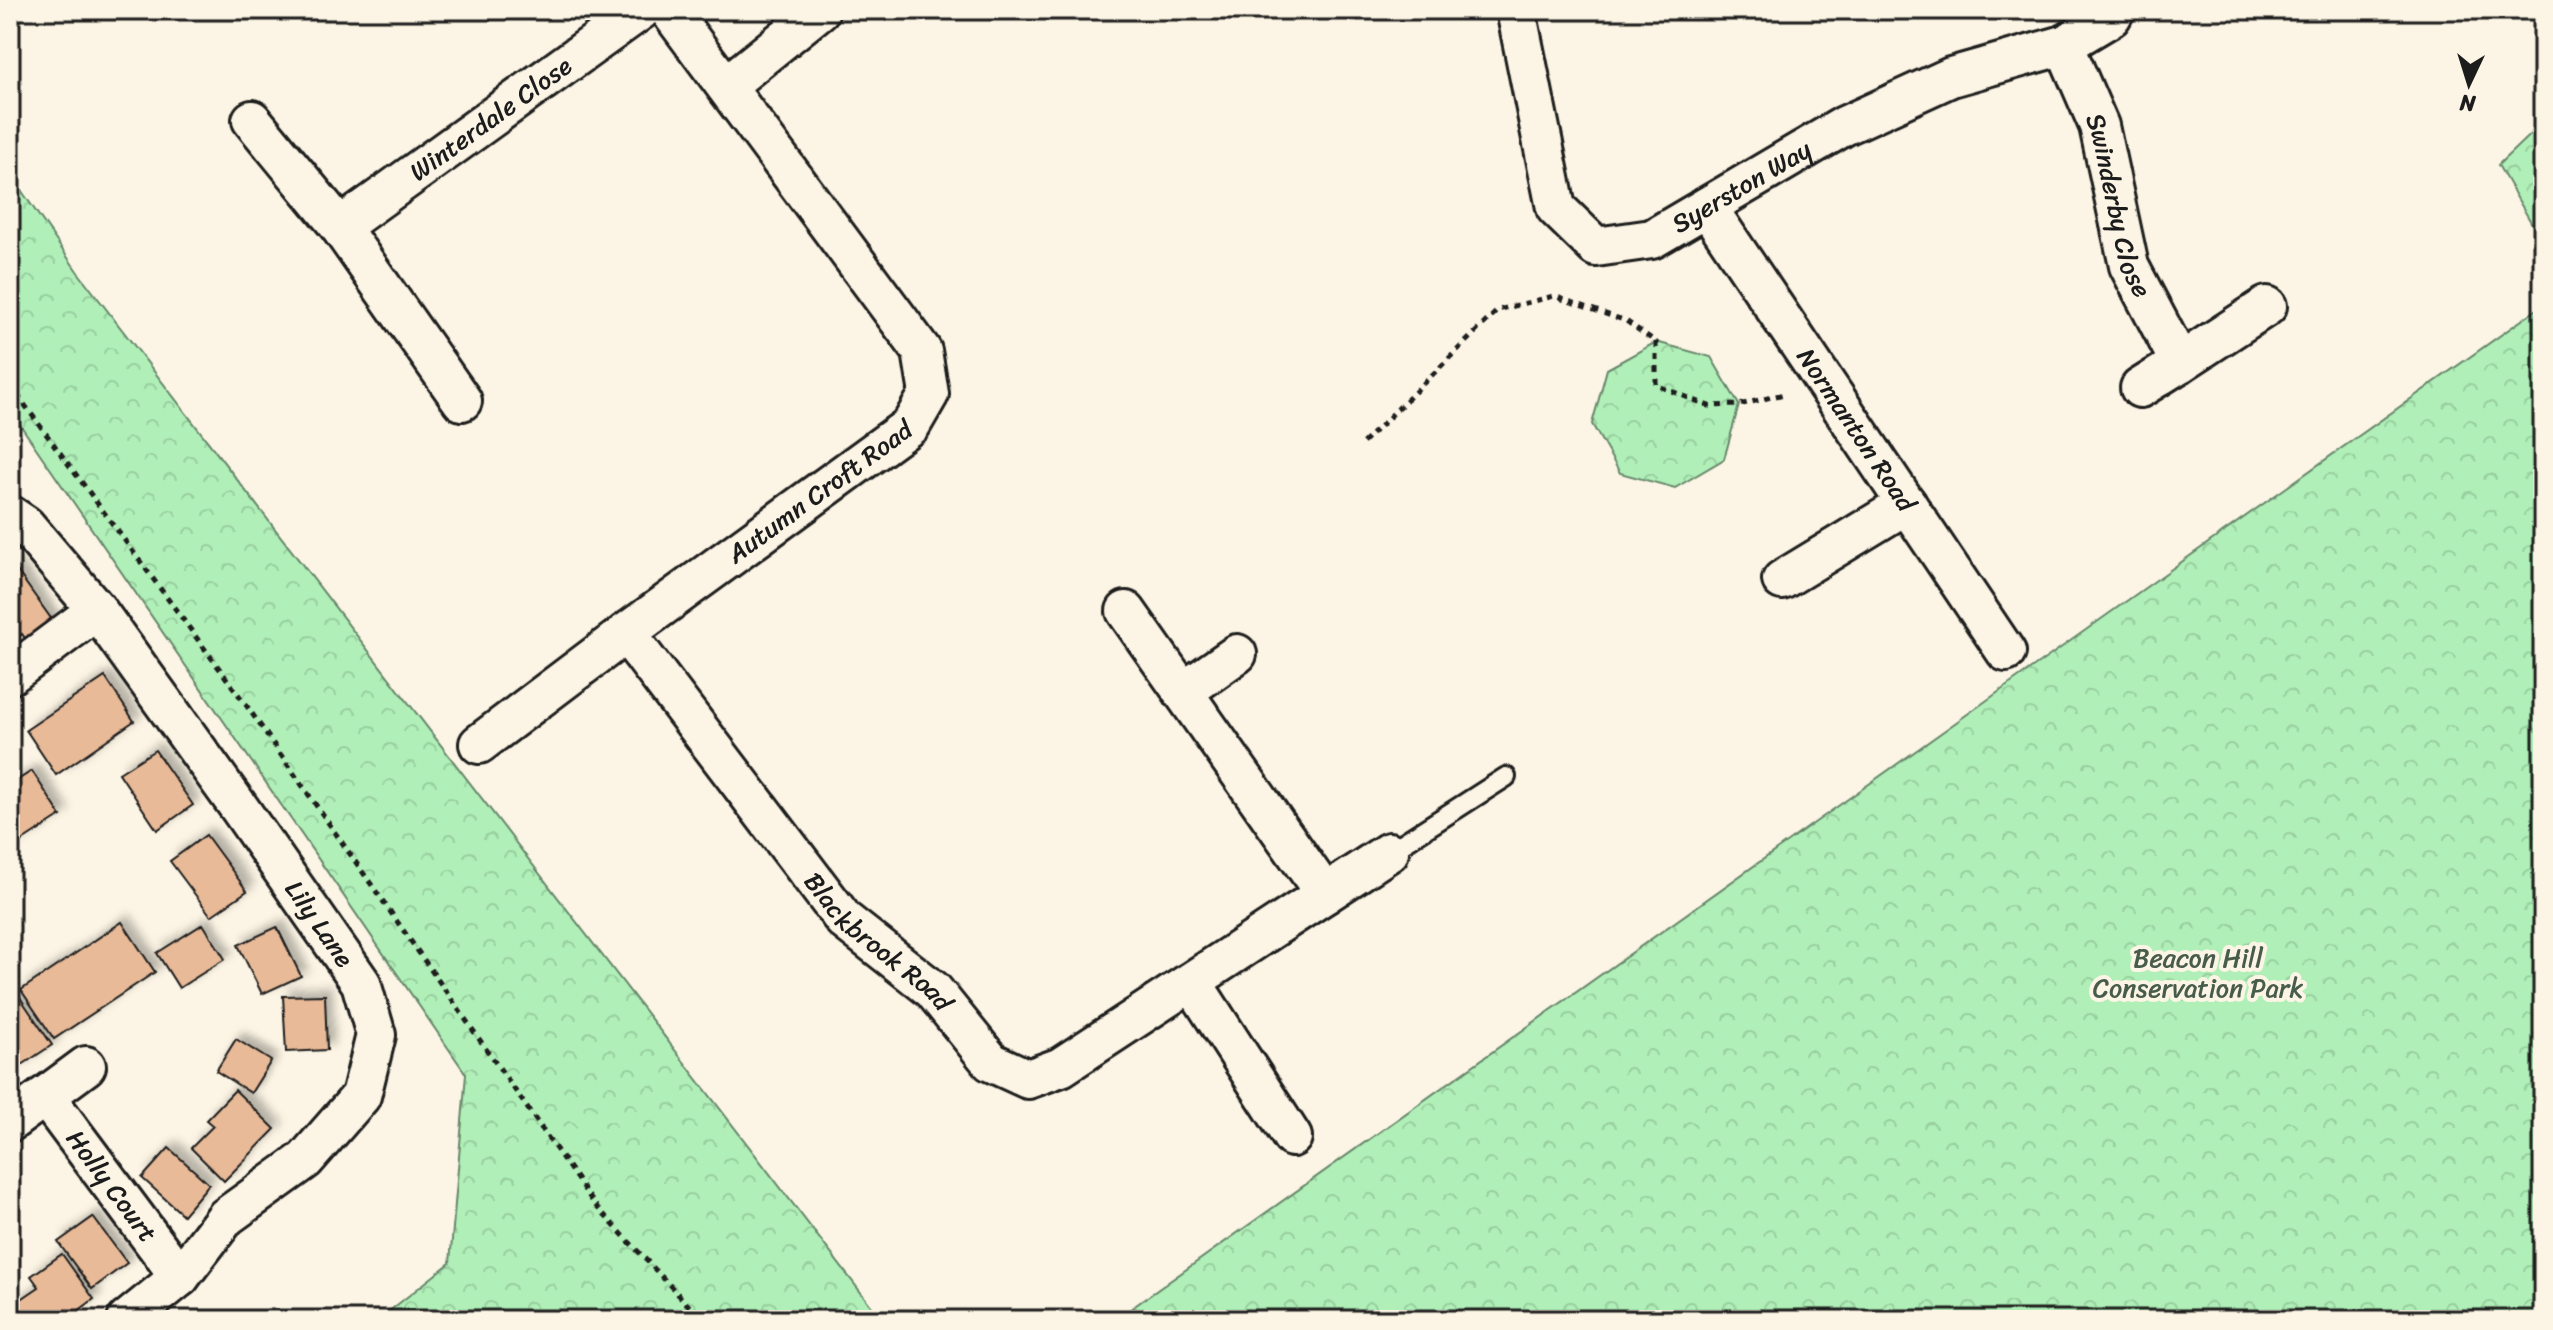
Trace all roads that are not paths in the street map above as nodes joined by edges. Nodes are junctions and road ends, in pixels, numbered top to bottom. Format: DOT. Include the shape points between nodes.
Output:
graph roads {
  1 [pos="641,10"];
  2 [pos="669,10"];
  3 [pos="820,10"];
  4 [pos="1516,10"];
  5 [pos="2115,10"];
  6 [pos="2064,45"];
  7 [pos="726,86"];
  8 [pos="252,120"];
  9 [pos="1707,207"];
  10 [pos="340,227"];
  11 [pos="2267,306"];
  12 [pos="2180,363"];
  13 [pos="2140,388"];
  14 [pos="462,401"];
  15 [pos="1907,504"];
  16 [pos="10,515"];
  17 [pos="1782,580"];
  18 [pos="97,610"];
  19 [pos="1126,611"];
  20 [pos="626,633"];
  21 [pos="2006,652"];
  22 [pos="1237,654"];
  23 [pos="10,675"];
  24 [pos="1183,692"];
  25 [pos="479,744"];
  26 [pos="1506,777"];
  27 [pos="1389,852"];
  28 [pos="1325,894"];
  29 [pos="1192,982"];
  30 [pos="86,1066"];
  31 [pos="45,1096"];
  32 [pos="10,1122"];
  33 [pos="1292,1137"];
  34 [pos="180,1277"];
  35 [pos="127,1320"];
  1 -- 10 [label="street, Winterdale Close"];
  2 -- 7 [label="street, Autumn Croft Road"];
  3 -- 7 [label="street"];
  4 -- 9 [label="street, Syerston Way" via="1556,208 1596,247 1652,239"];
  5 -- 6 [label="street, Syerston Way"];
  6 -- 9 [label="street, Syerston Way" via="1951,77 1844,126"];
  6 -- 12 [label="street, Swinderby Close" via="2099,126 2129,266"];
  7 -- 20 [label="street, Autumn Croft Road" via="922,351 929,394 911,425"];
  8 -- 10 [label="street"];
  9 -- 15 [label="street, Normanton Road"];
  10 -- 14 [label="street"];
  11 -- 12 [label="street"];
  12 -- 13 [label="street"];
  15 -- 17 [label="street"];
  15 -- 21 [label="street, Normanton Road"];
  16 -- 18 [label="street, Lily Lane" via="25,525"];
  18 -- 23 [label="street"];
  18 -- 34 [label="street, Lily Lane" via="361,983 376,1035 361,1096 305,1160 226,1217"];
  19 -- 24 [label="street"];
  20 -- 25 [label="street, Autumn Croft Road"];
  20 -- 29 [label="street, Blackbrook Road" via="844,920 933,990 991,1062 1028,1079 1061,1067"];
  22 -- 24 [label="street"];
  24 -- 28 [label="street"];
  26 -- 27 [label="lane"];
  27 -- 28 [label="street, Blackbrook Road"];
  28 -- 29 [label="street, Blackbrook Road"];
  29 -- 33 [label="street"];
  30 -- 31 [label="street"];
  31 -- 32 [label="street"];
  31 -- 34 [label="street, Holly Court"];
  34 -- 35 [label="street, Lily Lane"];
}
